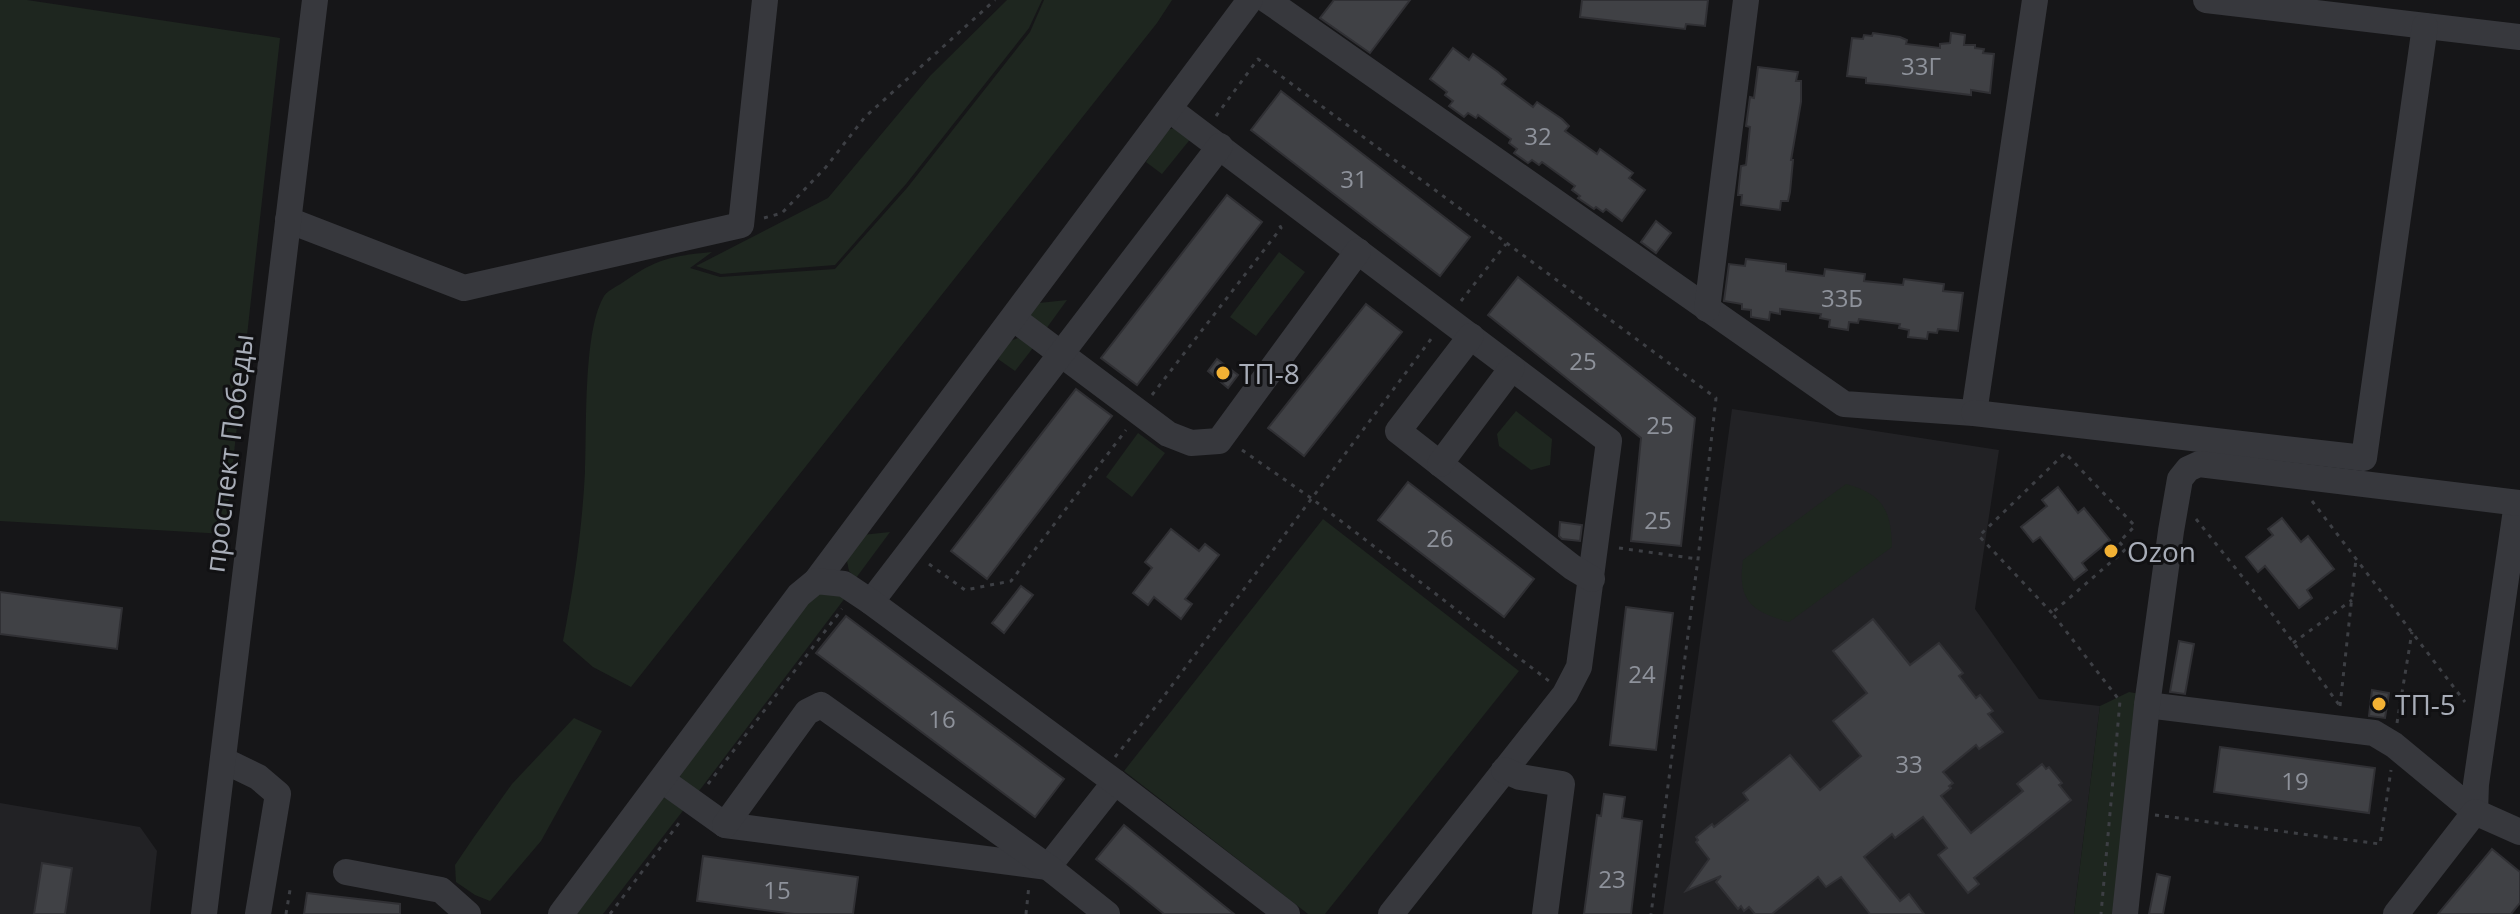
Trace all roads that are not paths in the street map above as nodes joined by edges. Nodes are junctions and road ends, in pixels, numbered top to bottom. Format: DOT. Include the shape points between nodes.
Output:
graph roads {
  1 [pos="315,0"];
  2 [pos="765,0"];
  3 [pos="1250,0"];
  4 [pos="1267,0"];
  5 [pos="1746,0"];
  6 [pos="2035,0"];
  7 [pos="2206,0"];
  8 [pos="2425,26"];
  9 [pos="2520,37"];
  10 [pos="1169,109"];
  11 [pos="1220,146"];
  12 [pos="288,220"];
  13 [pos="1358,251"];
  14 [pos="1707,309"];
  15 [pos="1013,318"];
  16 [pos="1471,336"];
  17 [pos="1060,354"];
  18 [pos="1512,368"];
  19 [pos="1974,413"];
  20 [pos="1440,464"];
  21 [pos="2518,503"];
  22 [pos="1592,579"];
  23 [pos="816,581"];
  24 [pos="871,602"];
  25 [pos="2147,705"];
  26 [pos="223,760"];
  27 [pos="1504,770"];
  28 [pos="1108,777"];
  29 [pos="662,780"];
  30 [pos="2475,812"];
  31 [pos="725,825"];
  32 [pos="2520,832"];
  33 [pos="1039,866"];
  34 [pos="346,872"];
  35 [pos="204,914"];
  36 [pos="258,914"];
  37 [pos="468,914"];
  38 [pos="561,914"];
  39 [pos="1107,914"];
  40 [pos="1287,914"];
  41 [pos="1393,914"];
  42 [pos="1545,914"];
  43 [pos="2125,914"];
  44 [pos="2396,914"];
  1 -- 12 [label="street, проспект Победы"];
  2 -- 12 [label="street" via="741,225 464,288"];
  3 -- 10 [label="street"];
  4 -- 14 [label="street"];
  5 -- 14 [label="street"];
  6 -- 19 [label="street"];
  7 -- 8 [label="street"];
  8 -- 9 [label="street"];
  8 -- 19 [label="street" via="2364,458"];
  10 -- 11 [label="street"];
  10 -- 15 [label="street"];
  11 -- 13 [label="street"];
  11 -- 17 [label="street"];
  12 -- 26 [label="street, проспект Победы"];
  13 -- 16 [label="street"];
  13 -- 17 [label="street" via="1219,441 1191,443 1168,434"];
  14 -- 19 [label="street" via="1844,404"];
  15 -- 17 [label="street"];
  15 -- 23 [label="street"];
  16 -- 18 [label="street"];
  16 -- 20 [label="street" via="1398,431"];
  17 -- 24 [label="street"];
  18 -- 20 [label="street"];
  18 -- 22 [label="street" via="1609,441"];
  20 -- 22 [label="street"];
  21 -- 25 [label="street" via="2199,464 2188,469 2180,479"];
  21 -- 30 [label="street"];
  22 -- 27 [label="street" via="1579,667 1565,694"];
  23 -- 24 [label="street" via="844,584"];
  23 -- 29 [label="street" via="799,595"];
  24 -- 28 [label="street"];
  25 -- 30 [label="street" via="2338,716 2394,745"];
  25 -- 43 [label="street"];
  26 -- 35 [label="street, проспект Победы"];
  26 -- 36 [label="street" via="278,794"];
  27 -- 41 [label="street"];
  27 -- 42 [label="street" via="1562,784"];
  28 -- 33 [label="street"];
  28 -- 40 [label="street"];
  29 -- 31 [label="street"];
  29 -- 38 [label="street"];
  30 -- 32 [label="street"];
  30 -- 44 [label="street"];
  31 -- 33 [label="street"];
  31 -- 33 [label="street" via="807,712 821,705"];
  33 -- 39 [label="street"];
  34 -- 37 [label="street" via="441,890"];
}
